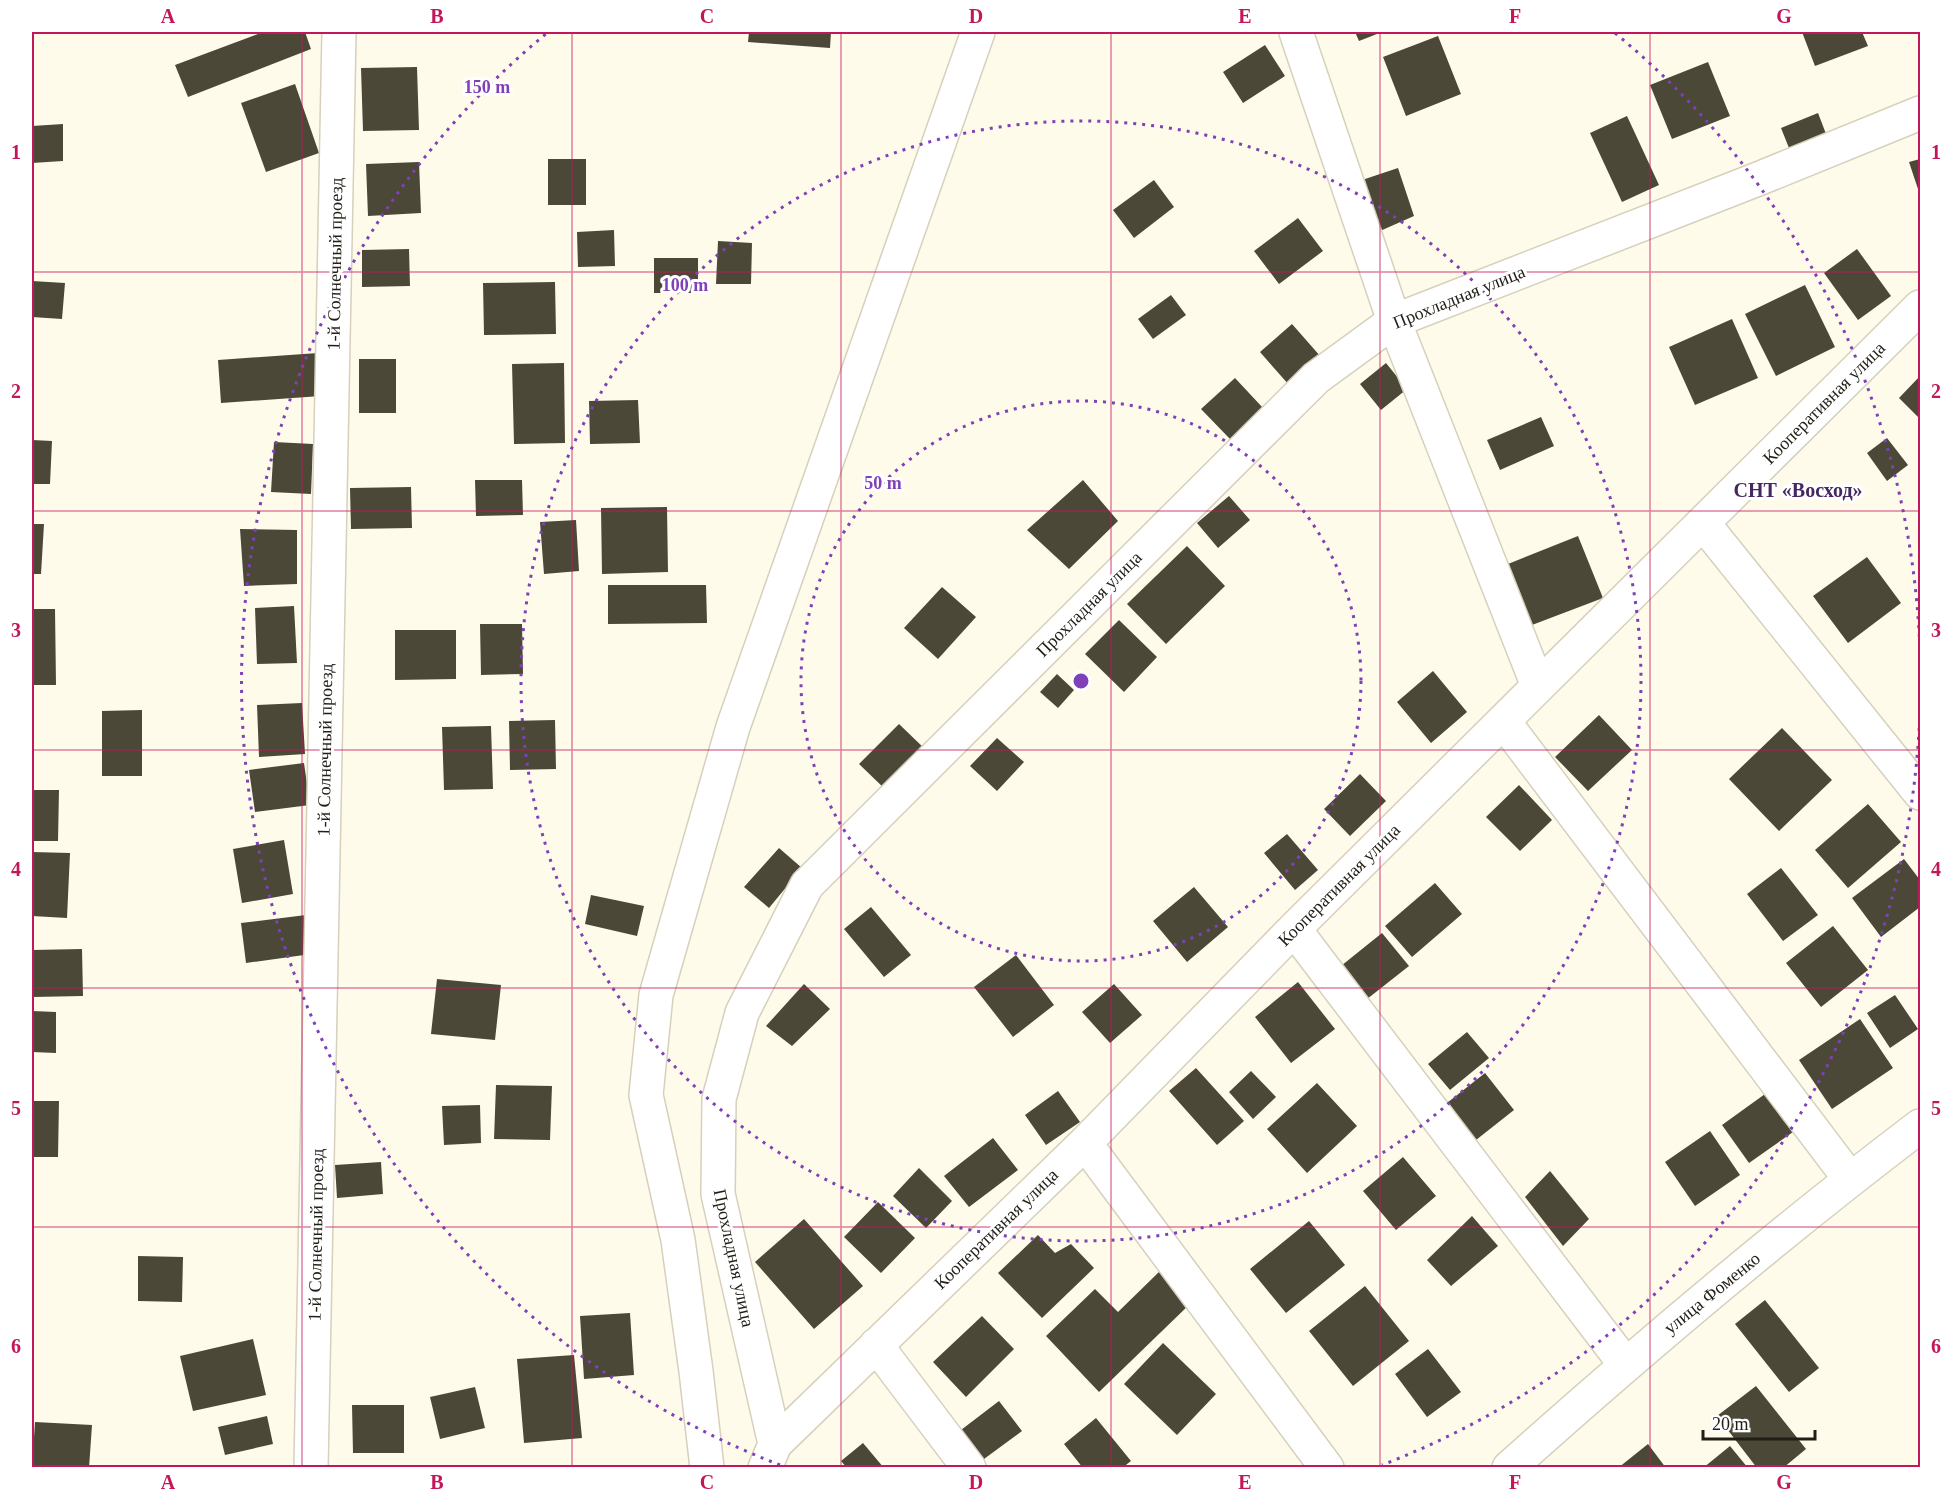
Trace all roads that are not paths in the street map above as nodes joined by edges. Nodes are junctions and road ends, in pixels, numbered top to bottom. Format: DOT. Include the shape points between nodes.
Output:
graph roads {
  1 [pos="339,32"];
  2 [pos="978,32"];
  3 [pos="1296,32"];
  4 [pos="1920,113"];
  5 [pos="1920,307"];
  6 [pos="1394,321"];
  7 [pos="1703,523"];
  8 [pos="1539,686"];
  9 [pos="1504,722"];
  10 [pos="1920,793"];
  11 [pos="1294,929"];
  12 [pos="1920,1126"];
  13 [pos="1085,1143"];
  14 [pos="1850,1179"];
  15 [pos="876,1345"];
  16 [pos="1625,1364"];
  17 [pos="770,1456"];
  18 [pos="311,1467"];
  19 [pos="706,1467"];
  20 [pos="969,1467"];
  21 [pos="1327,1467"];
  22 [pos="1509,1467"];
  1 -- 18 [label="street, 1-й Солнечный проезд"];
  2 -- 19 [label="street" via="734,727 656,995 646,1095 678,1240"];
  3 -- 6 [label="street"];
  4 -- 6 [label="street, Прохладная улица"];
  5 -- 7 [label="street, Кооперативная улица"];
  6 -- 8 [label="street"];
  6 -- 17 [label="street, Прохладная улица" via="1316,378 807,885 742,1013 719,1099 718,1194"];
  7 -- 8 [label="street, Кооперативная улица"];
  7 -- 10 [label="street"];
  8 -- 9 [label="street, Кооперативная улица"];
  9 -- 11 [label="street, Кооперативная улица"];
  9 -- 14 [label="street"];
  11 -- 13 [label="street, Кооперативная улица"];
  11 -- 16 [label="street"];
  12 -- 14 [label="street, улица Фоменко"];
  13 -- 15 [label="street, Кооперативная улица"];
  13 -- 21 [label="street"];
  14 -- 16 [label="street, улица Фоменко"];
  15 -- 17 [label="street, Кооперативная улица"];
  15 -- 20 [label="street"];
  16 -- 22 [label="street, улица Фоменко"];
}
